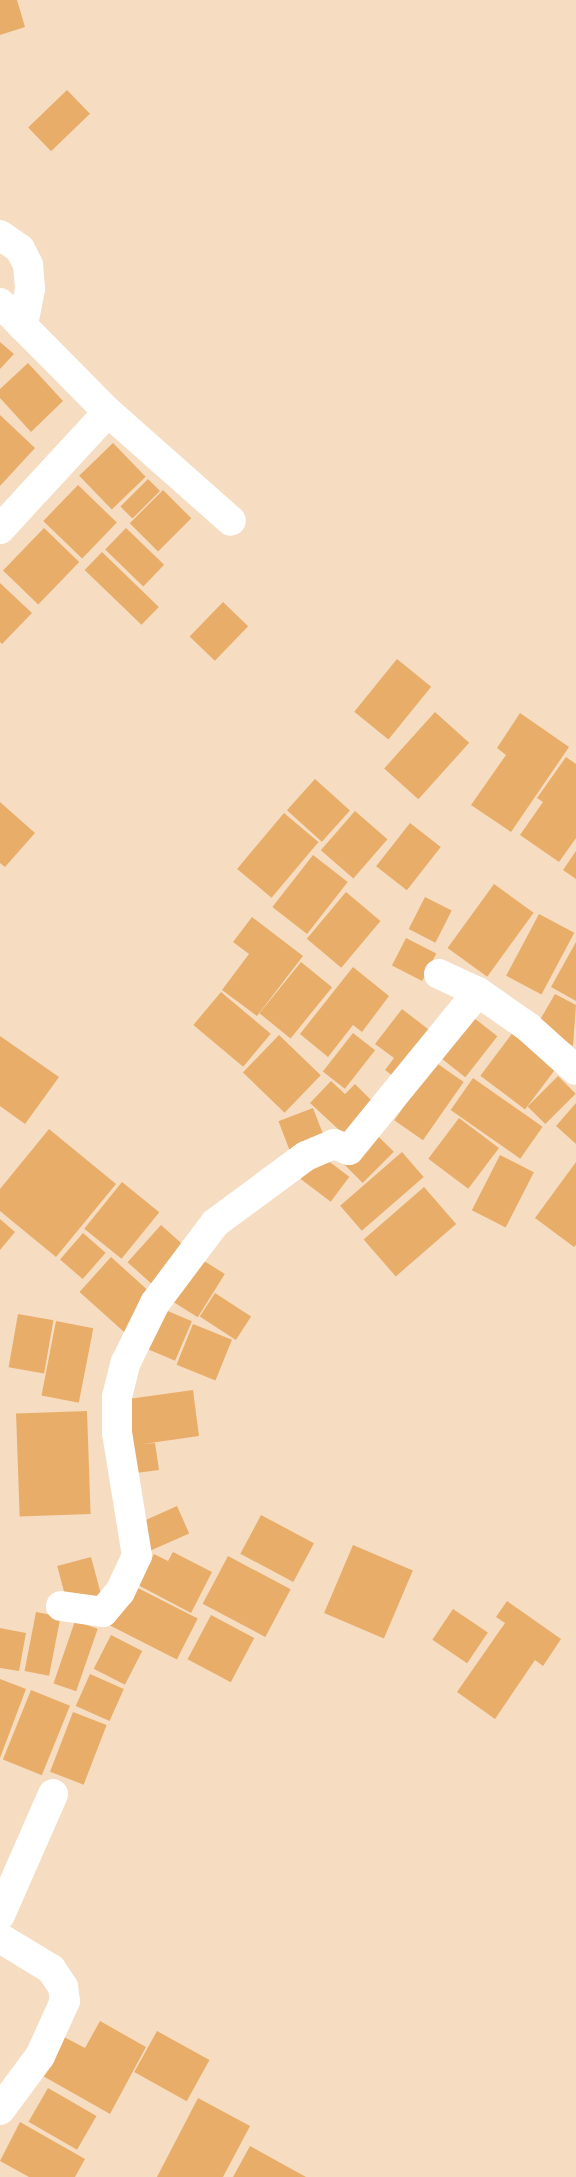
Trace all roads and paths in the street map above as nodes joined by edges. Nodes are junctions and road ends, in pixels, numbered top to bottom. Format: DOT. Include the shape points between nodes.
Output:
graph roads {
  1 [pos="0,235"];
  2 [pos="0,303"];
  3 [pos="22,326"];
  4 [pos="108,412"];
  5 [pos="231,521"];
  6 [pos="0,529"];
  7 [pos="439,974"];
  8 [pos="478,992"];
  9 [pos="576,1070"];
  10 [pos="60,1606"];
  11 [pos="53,1794"];
  12 [pos="0,1915"];
  13 [pos="0,1938"];
  14 [pos="0,2110"];
  1 -- 3 [label="street" via="20,249 28,266 30,289"];
  2 -- 3 [label="street"];
  3 -- 4 [label="street"];
  4 -- 5 [label="street"];
  4 -- 6 [label="street"];
  7 -- 8 [label="street"];
  8 -- 9 [label="street" via="528,1027"];
  8 -- 10 [label="street" via="349,1150 334,1144 306,1156 223,1216 155,1303 126,1362 117,1397 117,1433 137,1556 120,1592 103,1612"];
  11 -- 12 [label="street"];
  13 -- 14 [label="street" via="51,1970 63,1987 65,2001 40,2056"];
}
